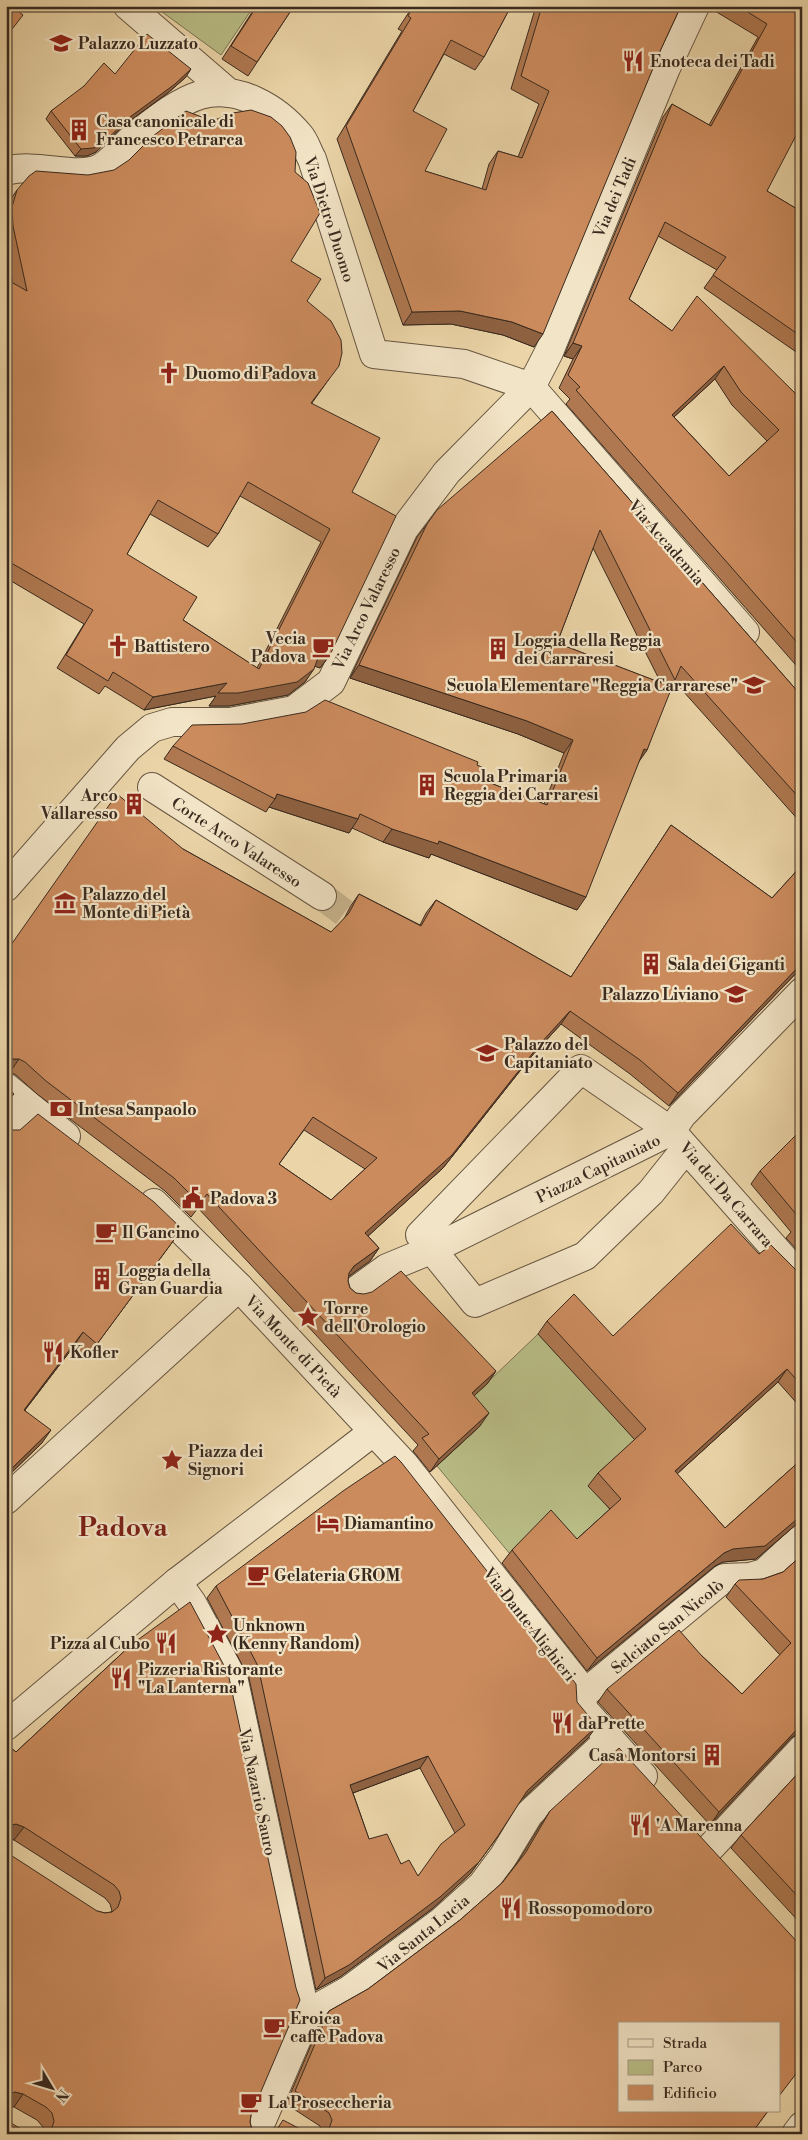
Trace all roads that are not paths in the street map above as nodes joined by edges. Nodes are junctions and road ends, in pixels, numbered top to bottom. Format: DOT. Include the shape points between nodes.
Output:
graph roads {
  1 [pos="128,6"];
  2 [pos="695,6"];
  3 [pos="229,93"];
  4 [pos="6,171"];
  5 [pos="531,387"];
  6 [pos="763,652"];
  7 [pos="145,782"];
  8 [pos="6,887"];
  9 [pos="322,896"];
  10 [pos="802,992"];
  11 [pos="6,1087"];
  12 [pos="27,1106"];
  13 [pos="6,1128"];
  14 [pos="679,1140"];
  15 [pos="88,1152"];
  16 [pos="133,1186"];
  17 [pos="433,1249"];
  18 [pos="802,1279"];
  19 [pos="239,1287"];
  20 [pos="354,1292"];
  21 [pos="373,1432"];
  22 [pos="6,1500"];
  23 [pos="802,1538"];
  24 [pos="176,1582"];
  25 [pos="585,1693"];
  26 [pos="6,1726"];
  27 [pos="610,1739"];
  28 [pos="802,1749"];
  29 [pos="663,1798"];
  30 [pos="689,1827"];
  31 [pos="709,1849"];
  32 [pos="729,1870"];
  33 [pos="305,2005"];
  34 [pos="262,2122"];
  35 [pos="291,2124"];
  36 [pos="802,2126"];
  37 [pos="796,2134"];
  1 -- 3 [label="street"];
  2 -- 5 [label="street, Via dei Tadi" via="666,68 549,352"];
  3 -- 4 [label="street, Via Dietro Duomo" via="218,91 181,103 138,133 99,168 88,172 35,167"];
  3 -- 5 [label="street, Via Dietro Duomo" via="258,102 300,136 312,159 374,354 464,364"];
  5 -- 6 [label="street, Via Accademia"];
  5 -- 8 [label="street, Via Arco Valaresso" via="447,472 404,529 331,682 294,710 230,722 172,722 152,728 128,748"];
  7 -- 9 [label="street, Corte Arco Valaresso"];
  10 -- 14 [label="street, Piazza Capitaniato" via="682,1115"];
  11 -- 12 [label="street"];
  12 -- 13 [label="street"];
  12 -- 15 [label="street"];
  14 -- 17 [label="street, Piazza Capitaniato"];
  14 -- 17 [label="street" via="651,1192 585,1256 518,1287 475,1304"];
  14 -- 17 [label="street, Via dei Da Carrara" via="581,1069 420,1235"];
  14 -- 18 [label="street, Via dei Da Carrara"];
  16 -- 19 [label="street, Via Monte di Pietà" via="156,1204"];
  17 -- 20 [label="street, Piazza Capitaniato" via="387,1268"];
  19 -- 21 [label="street, Via Monte di Pietà"];
  19 -- 22 [label="street"];
  21 -- 24 [label="street"];
  21 -- 25 [label="street, Via Dante Alighieri" via="404,1464"];
  23 -- 25 [label="street, Selciato San Nicolò" via="764,1573 724,1578"];
  24 -- 26 [label="street"];
  24 -- 33 [label="street, Via Nazario Sauro" via="192,1603 234,1681"];
  25 -- 27 [label="street, Via Dante Alighieri" via="582,1701 584,1710"];
  27 -- 29 [label="street, Via Dante Alighieri"];
  27 -- 33 [label="street, Via Santa Lucia" via="529,1814 482,1885 449,1915 349,1990"];
  28 -- 31 [label="street"];
  30 -- 31 [label="street"];
  31 -- 32 [label="street"];
  33 -- 34 [label="street"];
  34 -- 35 [label="street"];
  36 -- 37 [label="street"];
}
